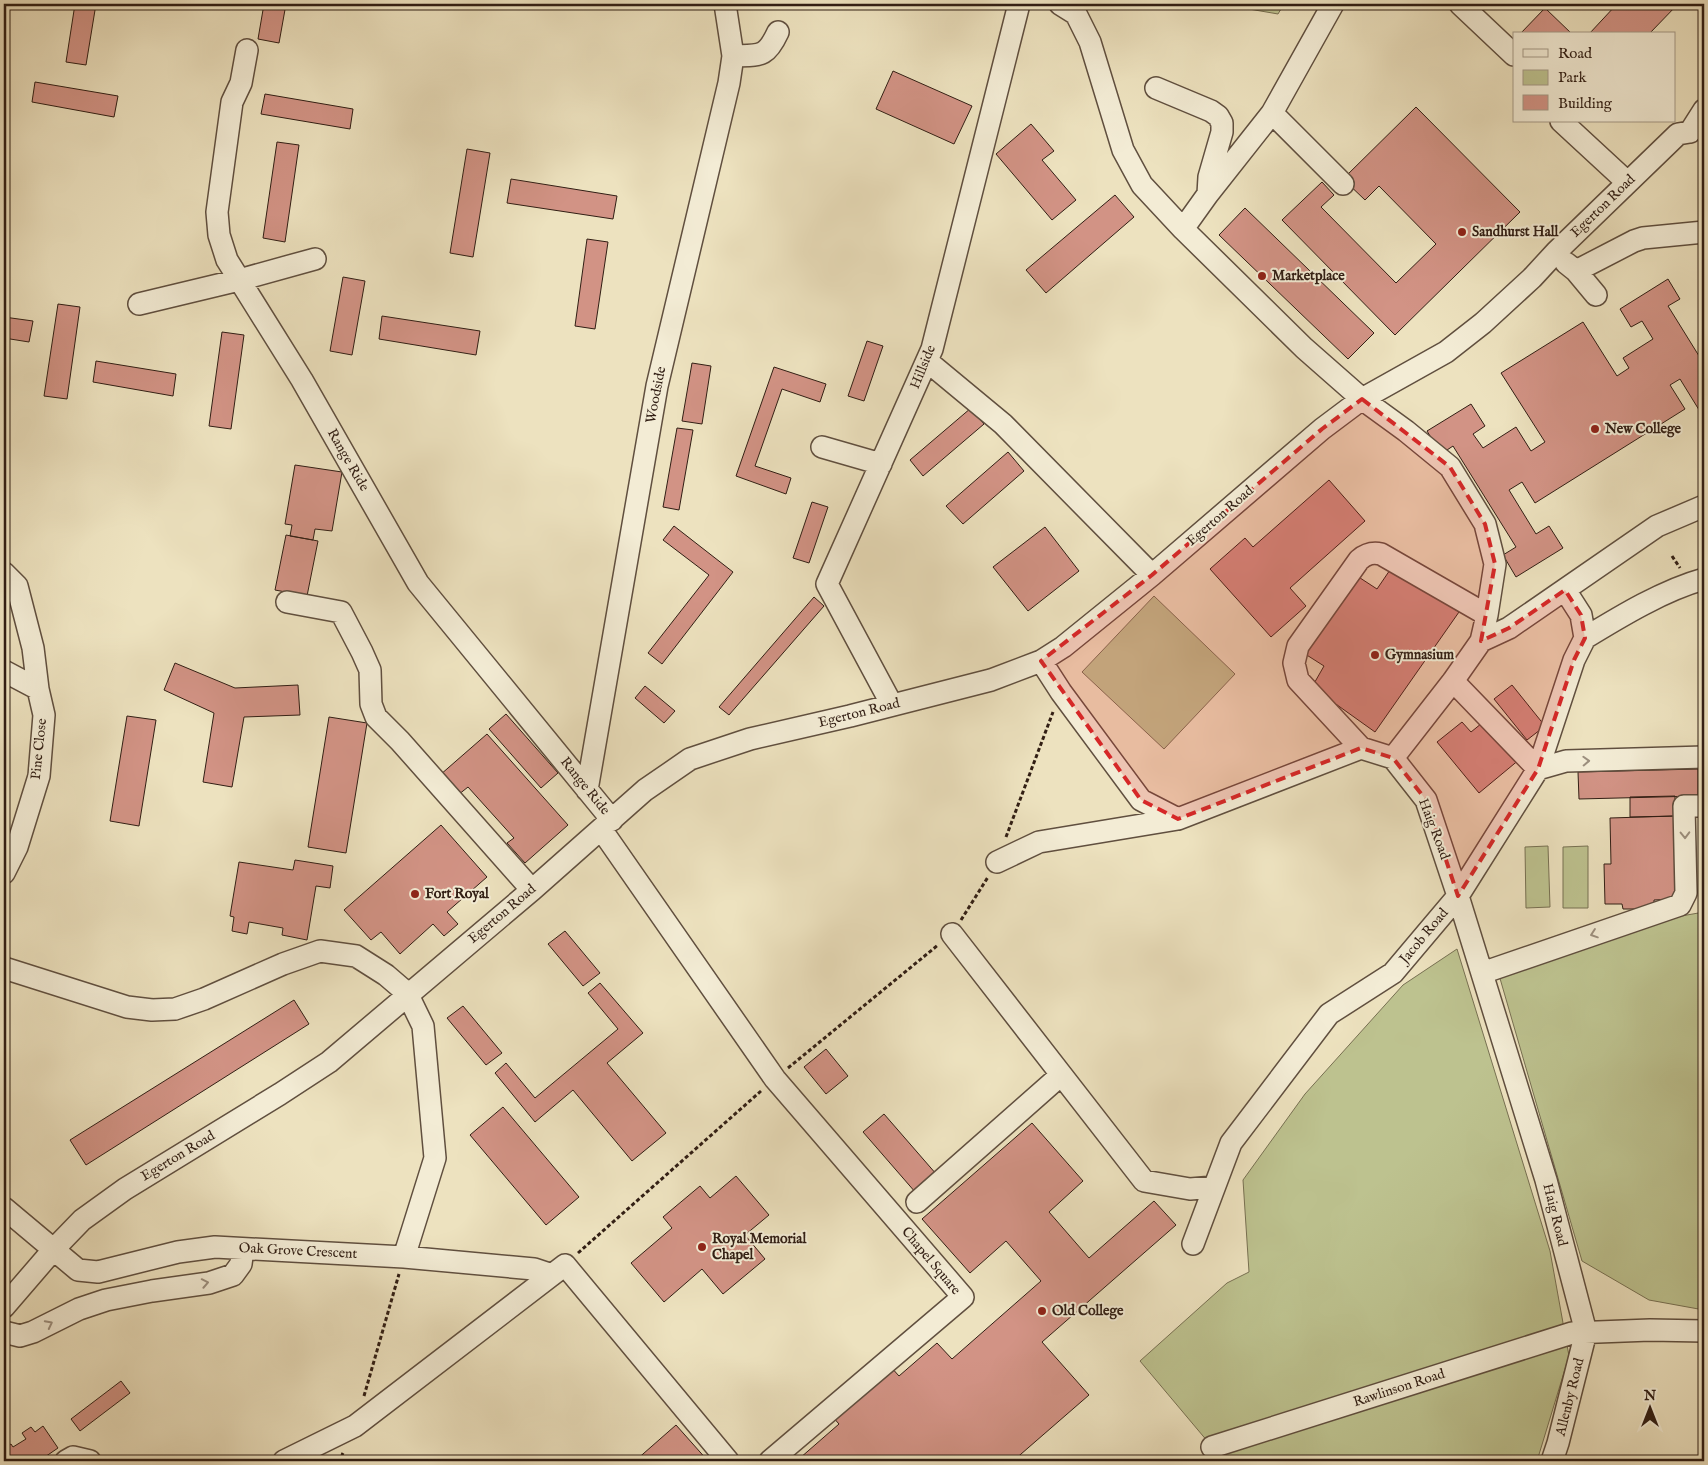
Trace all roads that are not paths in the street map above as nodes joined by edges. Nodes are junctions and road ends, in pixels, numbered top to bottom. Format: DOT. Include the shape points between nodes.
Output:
graph roads {
  1 [pos="725,4"];
  2 [pos="1019,4"];
  3 [pos="1060,4"];
  4 [pos="1334,4"];
  5 [pos="1460,4"];
  6 [pos="778,32"];
  7 [pos="247,50"];
  8 [pos="1513,54"];
  9 [pos="733,56"];
  10 [pos="1156,88"];
  11 [pos="1704,110"];
  12 [pos="1272,113"];
  13 [pos="1562,122"];
  14 [pos="1697,135"];
  15 [pos="1628,182"];
  16 [pos="1343,184"];
  17 [pos="1208,194"];
  18 [pos="1183,229"];
  19 [pos="1704,232"];
  20 [pos="1556,252"];
  21 [pos="315,259"];
  22 [pos="1576,271"];
  23 [pos="239,280"];
  24 [pos="1596,295"];
  25 [pos="139,304"];
  26 [pos="927,361"];
  27 [pos="1362,400"];
  28 [pos="822,447"];
  29 [pos="881,464"];
  30 [pos="1704,506"];
  31 [pos="4,573"];
  32 [pos="1152,575"];
  33 [pos="1704,580"];
  34 [pos="1565,590"];
  35 [pos="287,602"];
  36 [pos="1487,615"];
  37 [pos="1585,638"];
  38 [pos="1481,641"];
  39 [pos="1041,661"];
  40 [pos="4,671"];
  41 [pos="1453,682"];
  42 [pos="38,689"];
  43 [pos="892,705"];
  44 [pos="1361,748"];
  45 [pos="1393,758"];
  46 [pos="1704,758"];
  47 [pos="1538,769"];
  48 [pos="588,790"];
  49 [pos="1704,806"];
  50 [pos="1178,819"];
  51 [pos="607,824"];
  52 [pos="997,862"];
  53 [pos="4,873"];
  54 [pos="532,890"];
  55 [pos="1458,896"];
  56 [pos="952,934"];
  57 [pos="4,968"];
  58 [pos="1482,973"];
  59 [pos="407,993"];
  60 [pos="1061,1074"];
  61 [pos="775,1079"];
  62 [pos="1214,1187"];
  63 [pos="917,1202"];
  64 [pos="4,1208"];
  65 [pos="1192,1244"];
  66 [pos="243,1249"];
  67 [pos="53,1250"];
  68 [pos="404,1257"];
  69 [pos="558,1270"];
  70 [pos="4,1307"];
  71 [pos="1704,1331"];
  72 [pos="4,1332"];
  73 [pos="1586,1332"];
  74 [pos="1212,1447"];
  75 [pos="66,1461"];
  76 [pos="90,1461"];
  77 [pos="284,1461"];
  78 [pos="728,1461"];
  79 [pos="770,1461"];
  80 [pos="1552,1461"];
  1 -- 9 [label="street, Woodside"];
  2 -- 26 [label="street, Hillside"];
  3 -- 18 [label="street" via="1076,14 1090,42 1122,150 1142,186"];
  4 -- 12 [label="street"];
  5 -- 8 [label="street"];
  6 -- 9 [label="street" via="764,53"];
  7 -- 23 [label="street, Range Ride" via="241,83 232,102 217,212 226,260"];
  9 -- 48 [label="street, Woodside" via="657,386"];
  10 -- 17 [label="street" via="1211,111 1222,123"];
  11 -- 14 [label="street, Egerton Road"];
  12 -- 16 [label="street"];
  12 -- 17 [label="street"];
  13 -- 15 [label="street"];
  14 -- 15 [label="street, Egerton Road" via="1678,134"];
  15 -- 20 [label="street, Egerton Road"];
  17 -- 18 [label="street"];
  18 -- 27 [label="street"];
  19 -- 22 [label="street" via="1634,241"];
  20 -- 22 [label="street"];
  20 -- 27 [label="street, Egerton Road" via="1483,323 1446,352"];
  21 -- 23 [label="street"];
  22 -- 24 [label="street"];
  23 -- 25 [label="street"];
  23 -- 48 [label="street, Range Ride" via="302,380 418,583"];
  26 -- 29 [label="street, Hillside"];
  26 -- 32 [label="street" via="1003,424"];
  27 -- 32 [label="street, Egerton Road" via="1322,429"];
  27 -- 36 [label="street" via="1450,467 1485,524 1495,564"];
  28 -- 29 [label="street"];
  29 -- 43 [label="street, Hillside" via="827,584"];
  30 -- 34 [label="street" via="1656,526"];
  31 -- 42 [label="street, Pine Close" via="17,586 33,648"];
  32 -- 39 [label="street, Egerton Road"];
  33 -- 37 [label="street" via="1690,583 1622,616"];
  34 -- 37 [label="street" via="1581,615"];
  34 -- 38 [label="street" via="1510,628"];
  35 -- 54 [label="street" via="341,612 370,670 371,704 376,717"];
  36 -- 38 [label="street"];
  36 -- 44 [label="street" via="1381,554 1374,552 1359,560 1298,646 1294,663 1298,680"];
  37 -- 47 [label="street, Jacob Road" via="1574,660"];
  38 -- 41 [label="street"];
  39 -- 43 [label="street, Egerton Road" via="991,680"];
  39 -- 50 [label="street" via="1141,800"];
  40 -- 42 [label="street"];
  41 -- 45 [label="street"];
  41 -- 47 [label="street"];
  42 -- 53 [label="street, Pine Close" via="44,715 39,776 17,847"];
  43 -- 51 [label="street, Egerton Road" via="750,739 690,759 645,790"];
  44 -- 45 [label="street"];
  44 -- 50 [label="street"];
  45 -- 55 [label="street, Haig Road" via="1426,800"];
  47 -- 46 [label="street, one-way" via="1566,762"];
  47 -- 55 [label="street, Jacob Road"];
  48 -- 51 [label="street, Range Ride"];
  49 -- 58 [label="street, one-way" via="1684,806 1686,893 1680,906"];
  50 -- 52 [label="street" via="1039,842"];
  51 -- 54 [label="street, Egerton Road"];
  51 -- 61 [label="street, Range Ride"];
  54 -- 59 [label="street, Egerton Road"];
  55 -- 58 [label="street, Haig Road"];
  55 -- 62 [label="street, Jacob Road" via="1393,973 1329,1014 1231,1143"];
  56 -- 60 [label="street"];
  57 -- 59 [label="street" via="127,1007 175,1009 320,951 356,956"];
  58 -- 73 [label="street, Haig Road" via="1546,1180"];
  59 -- 67 [label="street, Egerton Road" via="329,1062 125,1189 82,1220"];
  59 -- 68 [label="street" via="424,1026 435,1158"];
  60 -- 62 [label="street" via="1144,1181 1190,1189"];
  60 -- 63 [label="street"];
  61 -- 79 [label="street, Chapel Square" via="963,1297"];
  62 -- 65 [label="street, Jacob Road"];
  64 -- 67 [label="street, Oak Grove Crescent"];
  66 -- 67 [label="street, Oak Grove Crescent" via="215,1247 178,1252 98,1272 78,1270"];
  66 -- 68 [label="street, Oak Grove Crescent"];
  72 -- 66 [label="street, one-way" via="20,1336 106,1300 208,1283 234,1275 241,1264"];
  67 -- 70 [label="street, Egerton Road"];
  68 -- 69 [label="street, Oak Grove Crescent"];
  69 -- 77 [label="street" via="355,1426"];
  69 -- 78 [label="street"];
  71 -- 73 [label="street, Rawlinson Road"];
  73 -- 74 [label="street, Rawlinson Road" via="1572,1333"];
  73 -- 80 [label="street, Allenby Road"];
  75 -- 76 [label="street" via="73,1457"];
}
